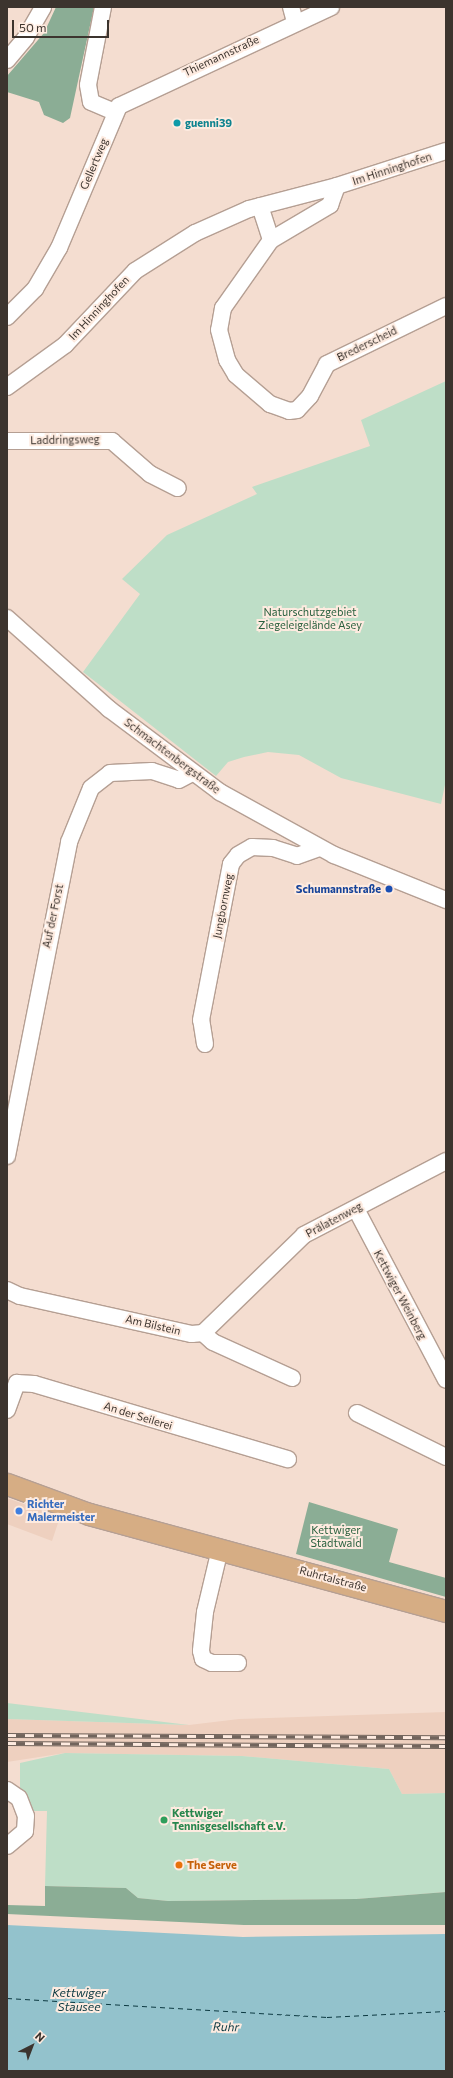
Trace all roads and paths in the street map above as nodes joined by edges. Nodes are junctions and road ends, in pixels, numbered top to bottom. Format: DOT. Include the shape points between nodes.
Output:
graph roads {
  1 [pos="43,7"];
  2 [pos="103,7"];
  3 [pos="331,7"];
  4 [pos="293,14"];
  5 [pos="7,60"];
  6 [pos="115,112"];
  7 [pos="446,151"];
  8 [pos="337,186"];
  9 [pos="260,206"];
  10 [pos="271,240"];
  11 [pos="446,306"];
  12 [pos="7,317"];
  13 [pos="7,387"];
  14 [pos="7,440"];
  15 [pos="178,488"];
  16 [pos="7,618"];
  17 [pos="192,773"];
  18 [pos="319,848"];
  19 [pos="446,900"];
  20 [pos="204,1044"];
  21 [pos="7,1156"];
  22 [pos="446,1161"];
  23 [pos="356,1209"];
  24 [pos="7,1290"];
  25 [pos="202,1333"];
  26 [pos="292,1378"];
  27 [pos="446,1380"];
  28 [pos="7,1410"];
  29 [pos="357,1413"];
  30 [pos="446,1457"];
  31 [pos="288,1459"];
  32 [pos="7,1484"];
  33 [pos="220,1549"];
  34 [pos="446,1611"];
  35 [pos="238,1663"];
  36 [pos="7,1790"];
  37 [pos="7,1846"];
  1 -- 5 [label="street" via="26,37"];
  2 -- 6 [label="street" via="88,85 91,102"];
  3 -- 4 [label="street, Thiemannstraße"];
  4 -- 6 [label="street, Thiemannstraße" via="126,100"];
  6 -- 12 [label="street, Gellertweg" via="59,248 35,289"];
  7 -- 8 [label="street, Im Hinninghofen"];
  8 -- 9 [label="street, Im Hinninghofen"];
  8 -- 10 [label="street, Im Hinninghofen" via="330,205"];
  9 -- 10 [label="street"];
  9 -- 13 [label="street, Im Hinninghofen" via="195,233 135,271 65,345"];
  10 -- 11 [label="street, Brederscheid" via="218,320 227,360 236,375 252,391 282,409 296,410 310,396 327,364"];
  14 -- 15 [label="street, Laddringsweg" via="112,441 145,470"];
  16 -- 17 [label="street, Schmachtenbergstraße" via="109,709"];
  17 -- 18 [label="street, Schmachtenbergstraße"];
  17 -- 21 [label="street, Auf der Forst" via="179,780 152,771 110,773 91,788 69,842"];
  18 -- 19 [label="street, Schmachtenbergstraße"];
  18 -- 20 [label="street, Jungbornweg" via="297,856 273,848 252,847 238,855 231,864 200,1020"];
  22 -- 23 [label="street, Prälatenweg"];
  23 -- 25 [label="street, Prälatenweg" via="304,1235"];
  23 -- 27 [label="street, Kettwiger Weinberg"];
  24 -- 25 [label="street, Am Bilstein" via="20,1296 192,1334"];
  25 -- 26 [label="street" via="213,1342"];
  28 -- 31 [label="street, An der Seilerei" via="17,1383 34,1384"];
  29 -- 30 [label="street"];
  32 -- 33 [label="main road, Ruhrtalstraße" via="89,1514"];
  33 -- 34 [label="main road, Ruhrtalstraße"];
  33 -- 35 [label="street" via="205,1612 201,1651 203,1659 212,1663"];
  36 -- 37 [label="street" via="19,1798 26,1816 24,1831"];
}
